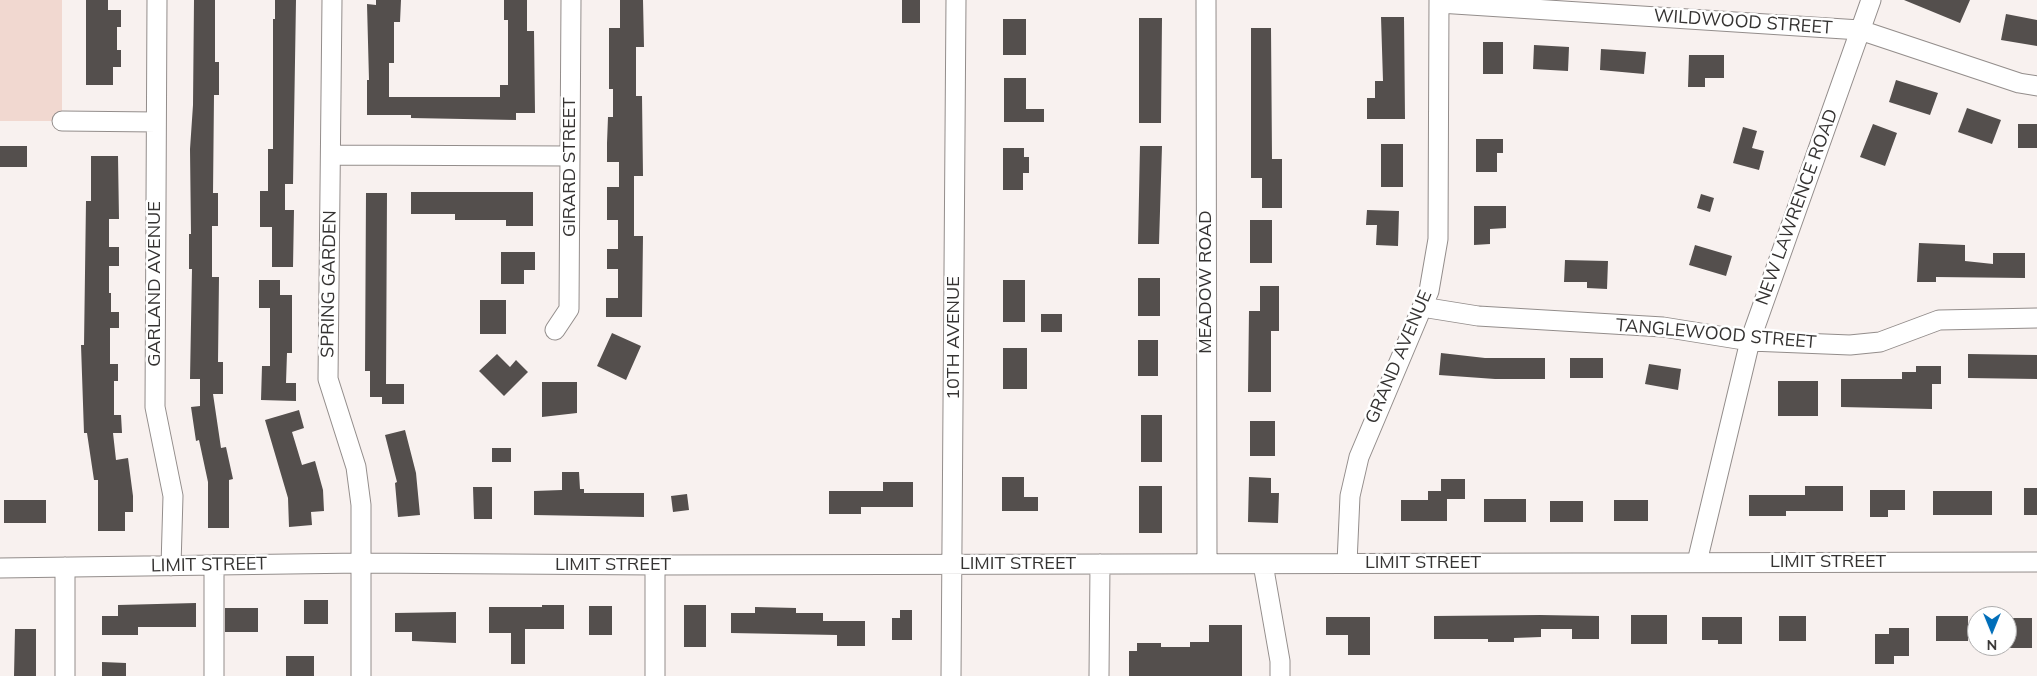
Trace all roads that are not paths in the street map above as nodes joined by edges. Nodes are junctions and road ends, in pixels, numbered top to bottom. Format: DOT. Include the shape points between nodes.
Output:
graph roads {
  1 [pos="157,0"];
  2 [pos="332,0"];
  3 [pos="571,0"];
  4 [pos="956,0"];
  5 [pos="1206,0"];
  6 [pos="1871,0"];
  7 [pos="1439,2"];
  8 [pos="1860,30"];
  9 [pos="2037,86"];
  10 [pos="62,121"];
  11 [pos="156,122"];
  12 [pos="331,155"];
  13 [pos="569,156"];
  14 [pos="1422,307"];
  15 [pos="2037,318"];
  16 [pos="555,330"];
  17 [pos="1750,341"];
  18 [pos="1697,562"];
  19 [pos="2037,562"];
  20 [pos="361,563"];
  21 [pos="1347,563"];
  22 [pos="952,564"];
  23 [pos="1100,564"];
  24 [pos="1206,564"];
  25 [pos="1263,564"];
  26 [pos="214,565"];
  27 [pos="655,565"];
  28 [pos="171,566"];
  29 [pos="65,567"];
  30 [pos="0,568"];
  31 [pos="65,676"];
  32 [pos="214,676"];
  33 [pos="361,676"];
  34 [pos="655,676"];
  35 [pos="951,676"];
  36 [pos="1099,676"];
  37 [pos="1280,676"];
  1 -- 11 [label="street, GARLAND AVENUE"];
  2 -- 12 [label="street, SPRING GARDEN"];
  3 -- 13 [label="street, GIRARD STREET"];
  4 -- 22 [label="street, 10TH AVENUE"];
  5 -- 24 [label="street, MEADOW ROAD"];
  6 -- 8 [label="street, NEW LAWRENCE ROAD"];
  7 -- 8 [label="street, WILDWOOD STREET"];
  7 -- 14 [label="street, GRAND AVENUE" via="1438,239 1429,291"];
  8 -- 9 [label="street, WILDWOOD STREET" via="2019,83"];
  8 -- 17 [label="street, NEW LAWRENCE ROAD"];
  10 -- 11 [label="street"];
  11 -- 28 [label="street, GARLAND AVENUE" via="154,407 173,496"];
  12 -- 13 [label="street"];
  12 -- 20 [label="street, SPRING GARDEN" via="328,378 356,467 361,505"];
  13 -- 16 [label="street, GIRARD STREET" via="569,309"];
  14 -- 17 [label="street, TANGLEWOOD STREET" via="1478,316 1663,327"];
  14 -- 21 [label="street, GRAND AVENUE" via="1359,457 1350,496"];
  15 -- 17 [label="street, TANGLEWOOD STREET" via="1939,320 1880,342 1850,345"];
  17 -- 18 [label="street, NEW LAWRENCE ROAD"];
  18 -- 19 [label="street, LIMIT STREET"];
  18 -- 21 [label="street, LIMIT STREET"];
  20 -- 26 [label="street, LIMIT STREET"];
  20 -- 27 [label="street, LIMIT STREET"];
  20 -- 33 [label="street, SPRING GARDEN"];
  21 -- 25 [label="street, LIMIT STREET"];
  22 -- 23 [label="street, LIMIT STREET"];
  22 -- 27 [label="street, LIMIT STREET"];
  22 -- 35 [label="street, 10TH AVENUE"];
  23 -- 24 [label="street, LIMIT STREET"];
  23 -- 36 [label="street"];
  24 -- 25 [label="street, LIMIT STREET"];
  25 -- 37 [label="street"];
  26 -- 28 [label="street, LIMIT STREET"];
  26 -- 32 [label="street"];
  27 -- 34 [label="street"];
  28 -- 29 [label="street, LIMIT STREET"];
  29 -- 30 [label="street, LIMIT STREET"];
  29 -- 31 [label="street"];
}
